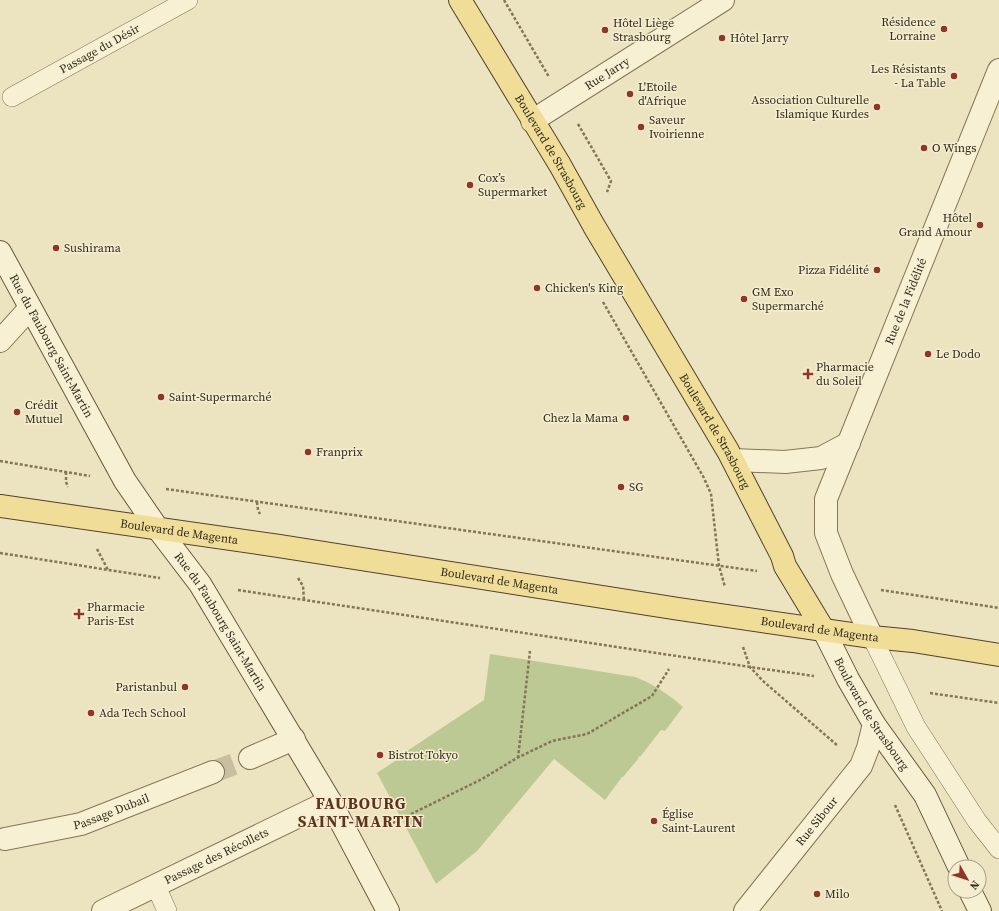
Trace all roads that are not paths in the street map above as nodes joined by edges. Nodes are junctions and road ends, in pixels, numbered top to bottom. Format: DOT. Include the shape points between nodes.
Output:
graph roads {
  1 [pos="188,0"];
  2 [pos="460,0"];
  3 [pos="722,0"];
  4 [pos="999,70"];
  5 [pos="12,97"];
  6 [pos="532,121"];
  7 [pos="0,252"];
  8 [pos="30,308"];
  9 [pos="0,341"];
  10 [pos="849,443"];
  11 [pos="733,460"];
  12 [pos="0,506"];
  13 [pos="158,529"];
  14 [pos="822,629"];
  15 [pos="872,637"];
  16 [pos="999,655"];
  17 [pos="874,724"];
  18 [pos="294,739"];
  19 [pos="250,758"];
  20 [pos="213,772"];
  21 [pos="330,801"];
  22 [pos="2,838"];
  23 [pos="999,849"];
  24 [pos="955,859"];
  25 [pos="156,886"];
  26 [pos="974,899"];
  27 [pos="103,911"];
  28 [pos="167,911"];
  29 [pos="388,911"];
  30 [pos="745,911"];
  31 [pos="980,911"];
  1 -- 5 [label="lane, Passage du Désir"];
  2 -- 6 [label="main road, Boulevard de Strasbourg"];
  3 -- 6 [label="street, Rue Jarry"];
  4 -- 10 [label="street, Rue de la Fidélité"];
  6 -- 11 [label="main road, Boulevard de Strasbourg"];
  7 -- 8 [label="street, Rue du Faubourg Saint-Martin"];
  8 -- 9 [label="street"];
  8 -- 13 [label="street, Rue du Faubourg Saint-Martin" via="125,481"];
  10 -- 11 [label="street" via="821,458 785,462"];
  10 -- 15 [label="street, Rue de la Fidélité" via="826,499 826,533"];
  11 -- 14 [label="main road, Boulevard de Strasbourg" via="785,566"];
  12 -- 13 [label="main road, Boulevard de Magenta"];
  13 -- 14 [label="main road, Boulevard de Magenta"];
  13 -- 18 [label="street, Rue du Faubourg Saint-Martin" via="200,584"];
  14 -- 15 [label="main road, Boulevard de Magenta"];
  14 -- 17 [label="street, Boulevard de Strasbourg"];
  15 -- 16 [label="main road, Boulevard de Magenta"];
  15 -- 23 [label="lane" via="916,727 977,821"];
  17 -- 24 [label="street, Boulevard de Strasbourg" via="925,795"];
  17 -- 30 [label="street, Rue Sibour" via="861,766"];
  18 -- 19 [label="street"];
  18 -- 21 [label="street, Rue du Faubourg Saint-Martin"];
  20 -- 22 [label="street, Passage Dubail" via="81,824"];
  21 -- 25 [label="street, Passage des Récollets"];
  21 -- 29 [label="street, Rue du Faubourg Saint-Martin"];
  25 -- 27 [label="street, Passage des Récollets"];
  25 -- 28 [label="lane"];
  26 -- 31 [label="street"];
}
